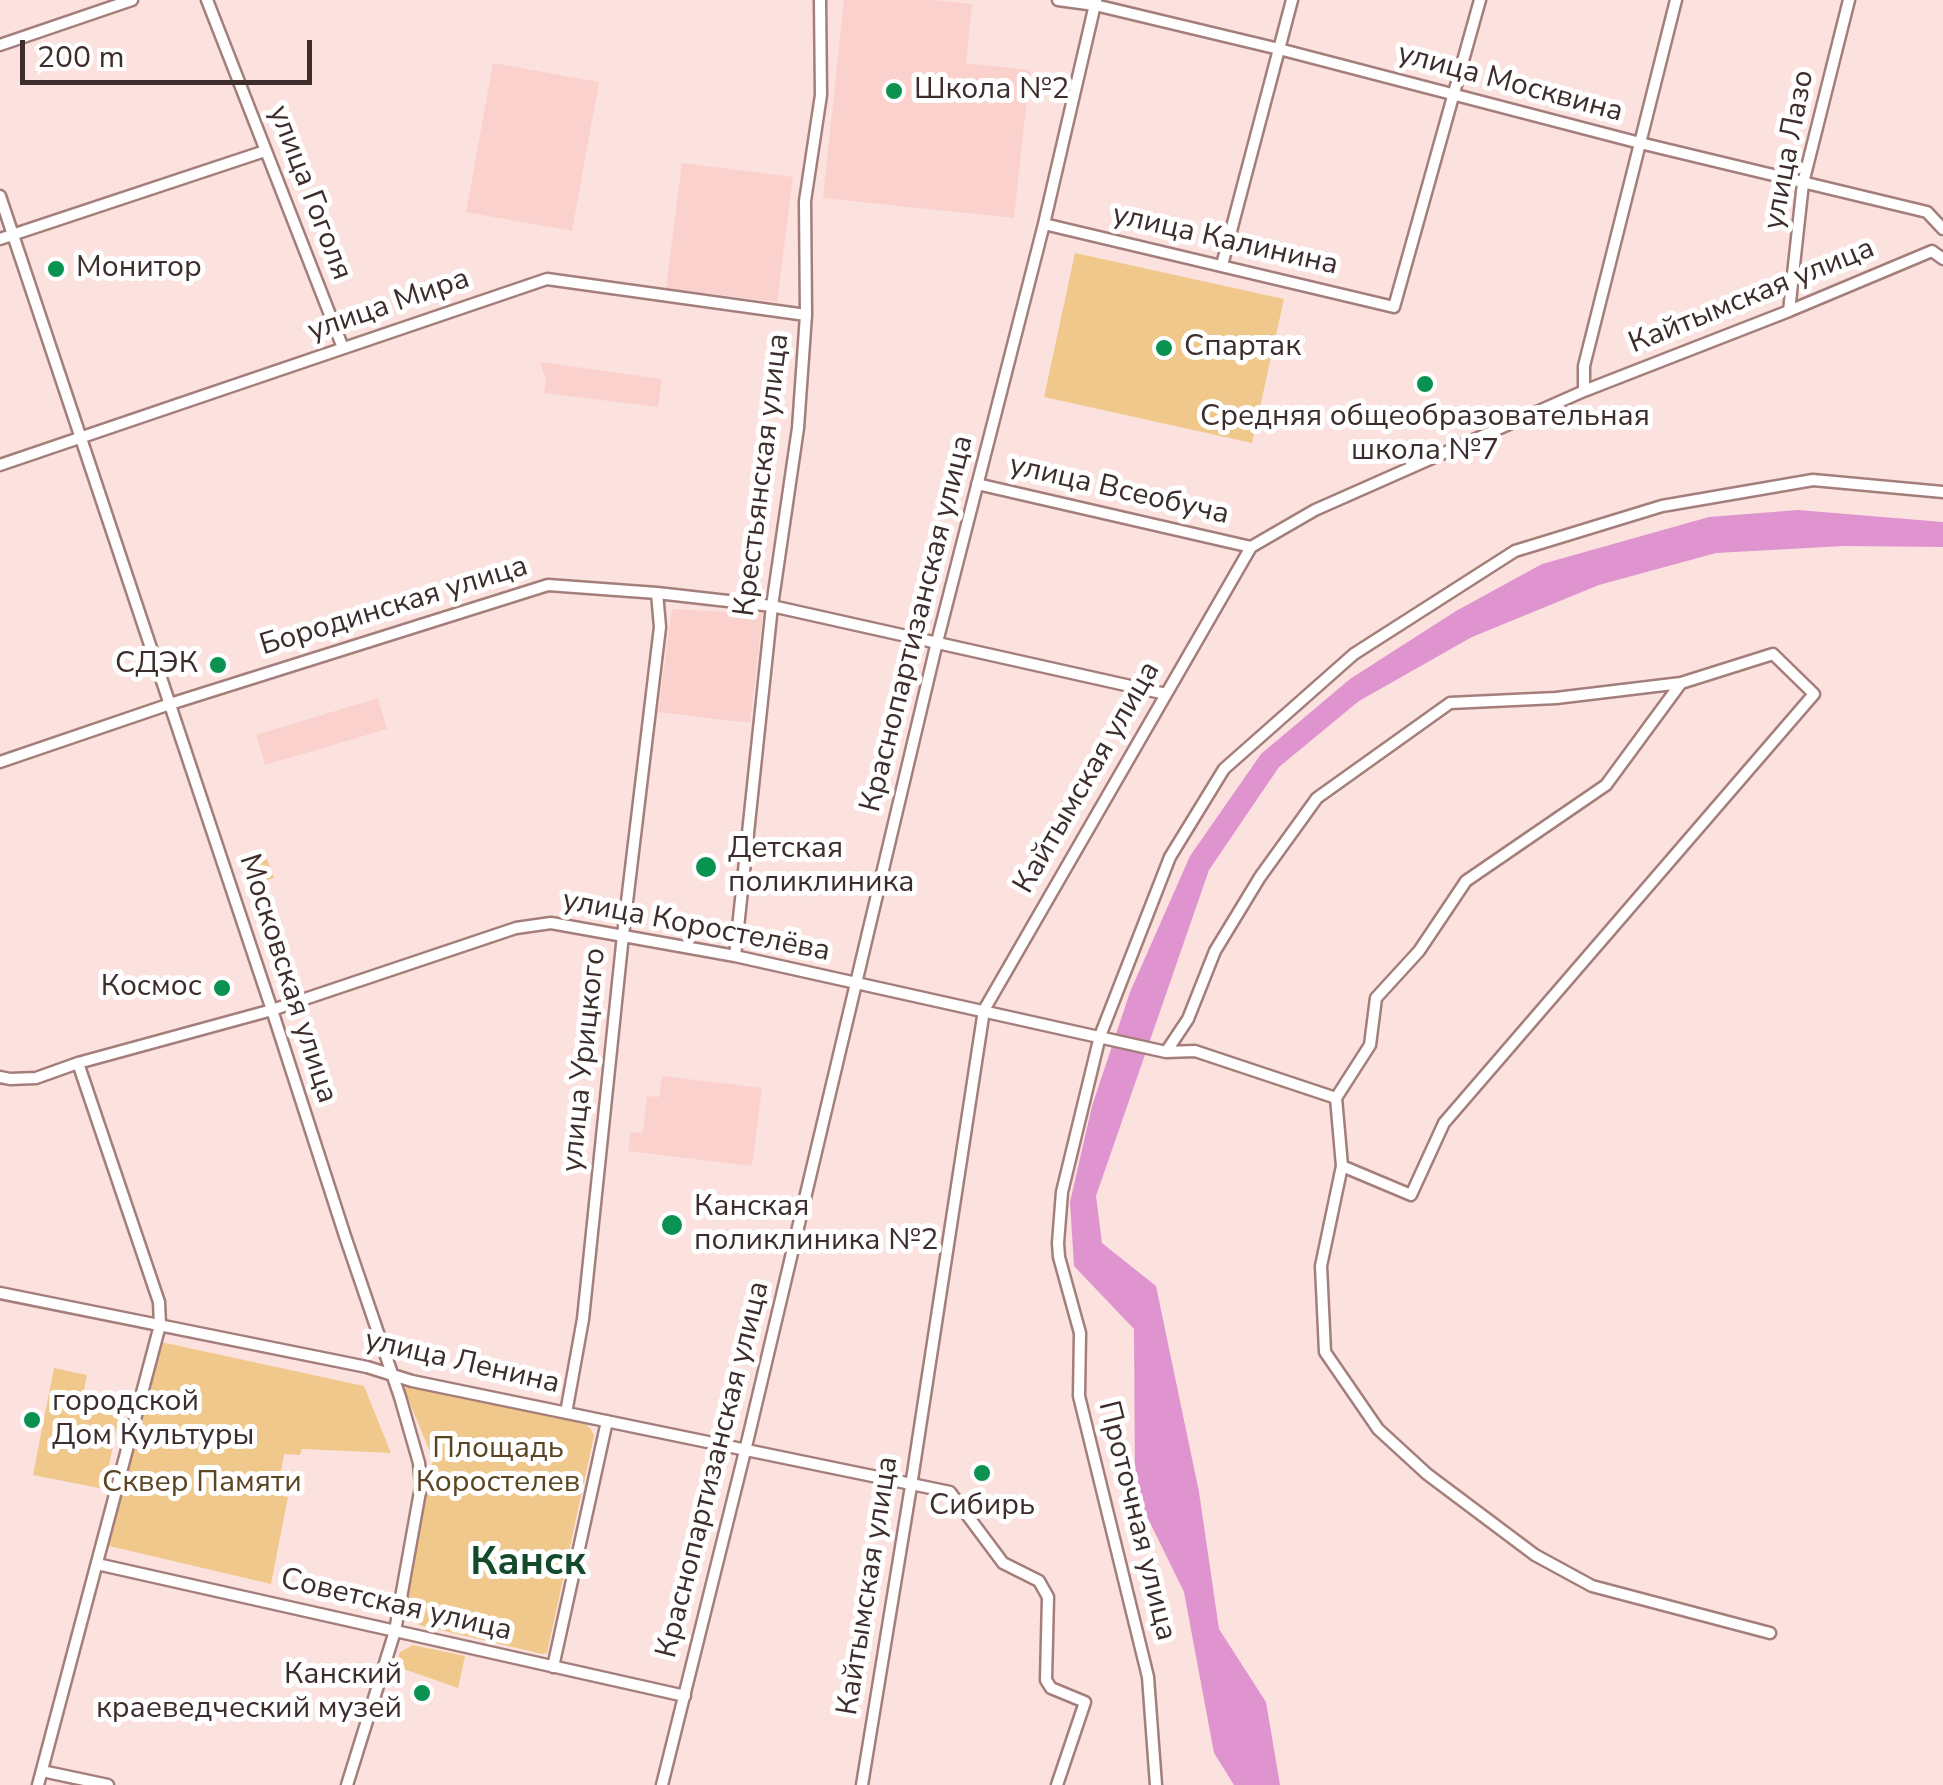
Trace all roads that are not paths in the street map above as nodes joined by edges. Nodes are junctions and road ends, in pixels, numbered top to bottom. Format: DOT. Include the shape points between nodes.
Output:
graph roads {
  1 [pos="132,0"];
  2 [pos="207,0"];
  3 [pos="820,0"];
  4 [pos="1058,0"];
  5 [pos="1292,0"];
  6 [pos="1480,0"];
  7 [pos="1676,0"];
  8 [pos="1849,0"];
  9 [pos="1095,2"];
  10 [pos="0,46"];
  11 [pos="1279,49"];
  12 [pos="1453,95"];
  13 [pos="1640,143"];
  14 [pos="266,151"];
  15 [pos="1803,183"];
  16 [pos="0,196"];
  17 [pos="1044,224"];
  18 [pos="1943,228"];
  19 [pos="13,235"];
  20 [pos="0,239"];
  21 [pos="1943,240"];
  22 [pos="1932,252"];
  23 [pos="1943,260"];
  24 [pos="1222,264"];
  25 [pos="1789,311"];
  26 [pos="806,315"];
  27 [pos="342,348"];
  28 [pos="1584,391"];
  29 [pos="80,437"];
  30 [pos="0,465"];
  31 [pos="977,484"];
  32 [pos="1943,492"];
  33 [pos="1251,547"];
  34 [pos="657,593"];
  35 [pos="772,606"];
  36 [pos="937,642"];
  37 [pos="1681,683"];
  38 [pos="1166,694"];
  39 [pos="170,704"];
  40 [pos="0,762"];
  41 [pos="623,935"];
  42 [pos="735,956"];
  43 [pos="857,983"];
  44 [pos="272,1010"];
  45 [pos="984,1010"];
  46 [pos="1100,1036"];
  47 [pos="1166,1052"];
  48 [pos="78,1063"];
  49 [pos="0,1077"];
  50 [pos="1336,1098"];
  51 [pos="1342,1166"];
  52 [pos="0,1293"];
  53 [pos="160,1325"];
  54 [pos="392,1376"];
  55 [pos="566,1413"];
  56 [pos="607,1422"];
  57 [pos="745,1451"];
  58 [pos="911,1486"];
  59 [pos="97,1564"];
  60 [pos="395,1631"];
  61 [pos="1770,1632"];
  62 [pos="553,1667"];
  63 [pos="685,1696"];
  64 [pos="42,1771"];
  65 [pos="38,1785"];
  66 [pos="108,1785"];
  67 [pos="348,1785"];
  68 [pos="662,1785"];
  69 [pos="862,1785"];
  70 [pos="1057,1785"];
  71 [pos="1156,1785"];
  1 -- 10 [label="street"];
  2 -- 14 [label="street, улица Гоголя"];
  3 -- 26 [label="street, Крестьянская улица" via="820,94 805,201"];
  4 -- 9 [label="street, улица Москвина"];
  5 -- 11 [label="street"];
  6 -- 12 [label="street"];
  7 -- 13 [label="street"];
  8 -- 15 [label="street, улица Лазо"];
  9 -- 11 [label="street, улица Москвина"];
  9 -- 17 [label="street, Краснопартизанская улица"];
  11 -- 12 [label="street, улица Москвина"];
  11 -- 24 [label="street"];
  12 -- 13 [label="street, улица Москвина"];
  12 -- 24 [label="street, улица Калинина" via="1394,306"];
  13 -- 15 [label="street, улица Москвина"];
  13 -- 28 [label="street" via="1584,366"];
  14 -- 19 [label="street"];
  14 -- 27 [label="street, улица Гоголя"];
  15 -- 18 [label="street, улица Москвина" via="1927,212"];
  15 -- 25 [label="street, улица Лазо"];
  16 -- 19 [label="street, Московская улица"];
  17 -- 24 [label="street, улица Калинина"];
  17 -- 31 [label="street, Краснопартизанская улица"];
  19 -- 20 [label="street"];
  19 -- 29 [label="street, Московская улица"];
  21 -- 22 [label="street"];
  22 -- 23 [label="street"];
  22 -- 25 [label="street, Кайтымская улица"];
  25 -- 28 [label="street, Кайтымская улица"];
  26 -- 27 [label="street, улица Мира" via="547,278"];
  26 -- 35 [label="street, Крестьянская улица" via="798,428"];
  27 -- 29 [label="street, улица Мира"];
  28 -- 33 [label="street, Кайтымская улица" via="1315,510"];
  29 -- 30 [label="street, улица Мира"];
  29 -- 39 [label="street, Московская улица"];
  31 -- 33 [label="street, улица Всеобуча"];
  31 -- 36 [label="street, Краснопартизанская улица"];
  32 -- 46 [label="street, Проточная улица" via="1813,480 1662,506 1516,551 1354,654 1224,769 1170,857"];
  33 -- 38 [label="street, Кайтымская улица"];
  34 -- 35 [label="street, Бородинская улица"];
  34 -- 39 [label="street, Бородинская улица" via="548,585"];
  34 -- 41 [label="street, улица Урицкого" via="660,626"];
  35 -- 36 [label="street, Бородинская улица"];
  35 -- 42 [label="street, Крестьянская улица"];
  36 -- 38 [label="street, Бородинская улица"];
  36 -- 43 [label="street, Краснопартизанская улица"];
  37 -- 47 [label="street" via="1450,703 1436,713 1318,798 1215,951 1188,1020"];
  37 -- 50 [label="street" via="1606,785 1466,881 1376,998 1370,1045"];
  37 -- 51 [label="street" via="1773,654 1814,694 1444,1123 1412,1195"];
  38 -- 45 [label="street, Кайтымская улица"];
  39 -- 40 [label="street, Бородинская улица"];
  39 -- 44 [label="street, Московская улица"];
  41 -- 42 [label="street, улица Коростелёва"];
  41 -- 44 [label="street, улица Коростелёва" via="534,924"];
  41 -- 55 [label="street, улица Урицкого" via="583,1318"];
  42 -- 43 [label="street, улица Коростелёва"];
  43 -- 45 [label="street, улица Коростелёва"];
  43 -- 57 [label="street, Краснопартизанская улица"];
  44 -- 48 [label="street, улица Коростелёва"];
  44 -- 54 [label="street, Московская улица"];
  45 -- 46 [label="street, улица Коростелёва"];
  45 -- 58 [label="street, Кайтымская улица"];
  46 -- 47 [label="street, улица Коростелёва"];
  46 -- 71 [label="street, Проточная улица" via="1062,1192 1059,1258 1080,1334 1079,1396 1148,1677"];
  47 -- 50 [label="street, улица Коростелёва" via="1195,1051"];
  48 -- 49 [label="street, улица Коростелёва" via="36,1078"];
  48 -- 53 [label="street" via="160,1302"];
  50 -- 51 [label="street"];
  51 -- 61 [label="street" via="1321,1266 1325,1352 1378,1430 1535,1556 1592,1586"];
  52 -- 53 [label="street, улица Ленина"];
  53 -- 54 [label="street, улица Ленина"];
  53 -- 59 [label="street"];
  54 -- 55 [label="street, улица Ленина"];
  54 -- 60 [label="street, Московская улица" via="421,1486"];
  55 -- 56 [label="street, улица Ленина"];
  56 -- 57 [label="street, улица Ленина"];
  56 -- 62 [label="street"];
  57 -- 58 [label="street, улица Ленина"];
  57 -- 63 [label="street, Краснопартизанская улица"];
  58 -- 69 [label="street, Кайтымская улица"];
  58 -- 70 [label="street, улица Ленина" via="950,1492 1004,1564 1044,1588 1046,1680 1085,1702"];
  59 -- 60 [label="street, Советская улица"];
  59 -- 64 [label="street"];
  60 -- 62 [label="street, Советская улица"];
  60 -- 67 [label="street, Московская улица"];
  62 -- 63 [label="street, Советская улица"];
  63 -- 68 [label="street, Краснопартизанская улица"];
  64 -- 65 [label="street"];
  64 -- 66 [label="street"];
}
